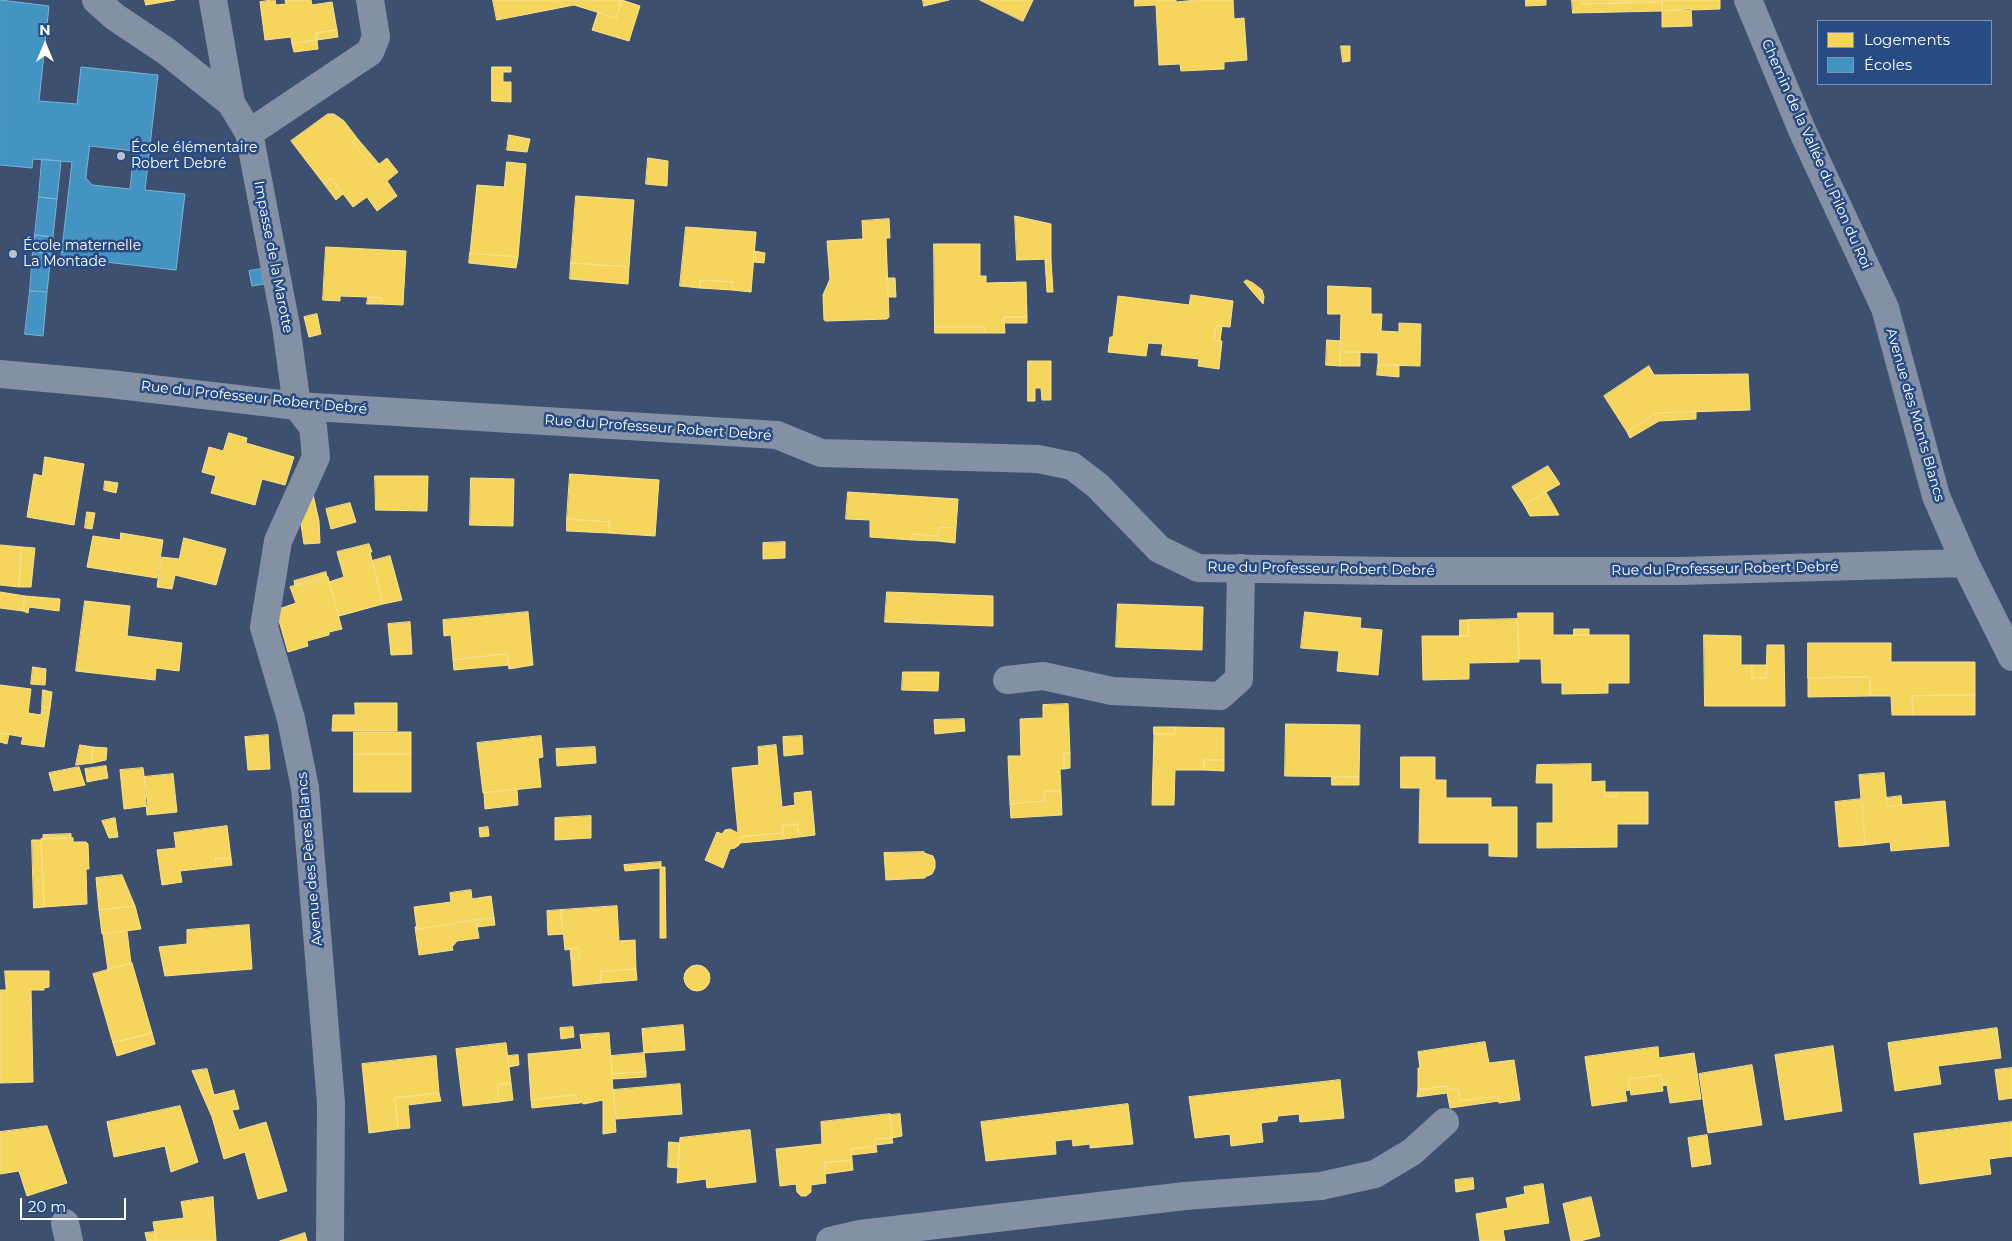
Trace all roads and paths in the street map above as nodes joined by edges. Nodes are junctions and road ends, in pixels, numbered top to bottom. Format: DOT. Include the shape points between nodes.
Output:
graph roads {
  1 [pos="96,0"];
  2 [pos="213,0"];
  3 [pos="370,0"];
  4 [pos="1748,0"];
  5 [pos="231,103"];
  6 [pos="249,133"];
  7 [pos="1884,308"];
  8 [pos="0,374"];
  9 [pos="297,406"];
  10 [pos="1966,563"];
  11 [pos="1241,568"];
  12 [pos="2012,657"];
  13 [pos="1007,680"];
  14 [pos="1445,1122"];
  15 [pos="330,1241"];
  16 [pos="830,1241"];
  1 -- 5 [label="street, Impasse de la Marotte"];
  2 -- 5 [label="street"];
  3 -- 6 [label="street" via="376,37 370,52"];
  4 -- 7 [label="street, Chemin de la Vallée du Pilon du Roi" via="1802,130"];
  5 -- 6 [label="street, Impasse de la Marotte"];
  6 -- 9 [label="street, Impasse de la Marotte" via="286,326"];
  7 -- 10 [label="street, Avenue des Monts Blancs" via="1936,496"];
  8 -- 9 [label="street, Rue du Professeur Robert Debré"];
  9 -- 11 [label="street, Rue du Professeur Robert Debré" via="777,435 821,453 1038,459 1072,466 1098,486 1159,549 1198,568"];
  9 -- 15 [label="street, Avenue des Pères Blancs" via="312,427 316,457 278,542 264,628 291,719 305,788 331,1103"];
  10 -- 11 [label="street, Rue du Professeur Robert Debré" via="1680,571"];
  10 -- 12 [label="street, Avenue des Monts Blancs"];
  11 -- 13 [label="street" via="1239,679 1220,696 1112,691 1043,676"];
  14 -- 16 [label="street" via="1412,1152 1375,1174 1322,1186 1185,1196 860,1234"];
}
